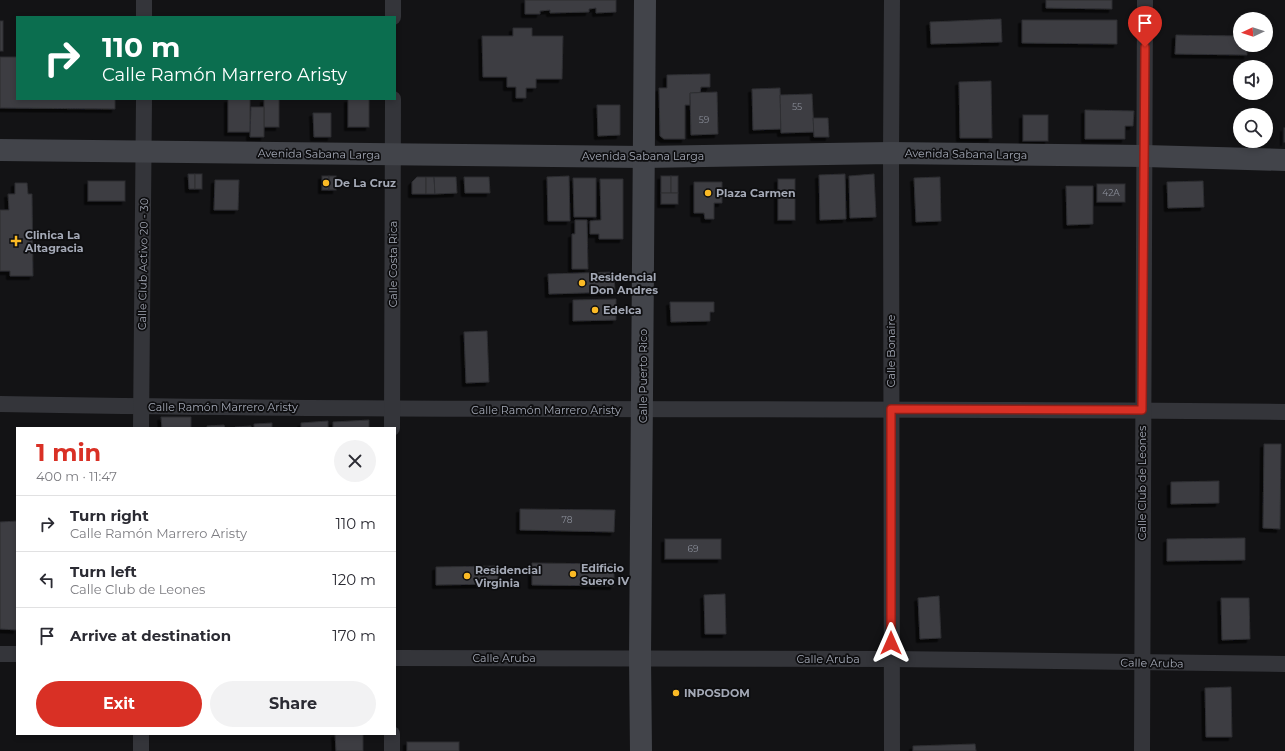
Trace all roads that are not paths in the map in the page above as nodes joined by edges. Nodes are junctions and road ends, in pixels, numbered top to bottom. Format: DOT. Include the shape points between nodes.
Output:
graph roads {
  1 [pos="144,0"];
  2 [pos="393,0"];
  3 [pos="645,0"];
  4 [pos="892,0"];
  5 [pos="1145,0"];
  6 [pos="144,16"];
  7 [pos="393,16"];
  8 [pos="144,100"];
  9 [pos="394,100"];
  10 [pos="0,139"];
  11 [pos="0,150"];
  12 [pos="21,150"];
  13 [pos="144,150"];
  14 [pos="891,153"];
  15 [pos="394,155"];
  16 [pos="1145,156"];
  17 [pos="643,157"];
  18 [pos="1285,160"];
  19 [pos="0,404"];
  20 [pos="142,406"];
  21 [pos="392,408"];
  22 [pos="891,409"];
  23 [pos="643,410"];
  24 [pos="1142,410"];
  25 [pos="1285,412"];
  26 [pos="142,427"];
  27 [pos="392,427"];
  28 [pos="0,654"];
  29 [pos="16,654"];
  30 [pos="396,658"];
  31 [pos="640,658"];
  32 [pos="891,659"];
  33 [pos="1141,663"];
  34 [pos="1285,664"];
  35 [pos="141,735"];
  36 [pos="392,735"];
  37 [pos="141,751"];
  38 [pos="392,751"];
  39 [pos="641,751"];
  40 [pos="892,751"];
  41 [pos="1142,751"];
  1 -- 6 [label="street"];
  2 -- 7 [label="street"];
  3 -- 17 [label="main road, Calle Puerto Rico"];
  4 -- 14 [label="street, Calle Bonaire"];
  5 -- 16 [label="street, Calle Club de Leones"];
  8 -- 13 [label="street, Calle Club Activo 20 - 30"];
  9 -- 15 [label="street, Calle Costa Rica"];
  10 -- 12 [label="main road"];
  11 -- 12 [label="main road, Avenida Sabana Larga"];
  12 -- 13 [label="main road, Avenida Sabana Larga"];
  13 -- 15 [label="main road, Avenida Sabana Larga"];
  13 -- 20 [label="street, Calle Club Activo 20 - 30"];
  14 -- 16 [label="main road, Avenida Sabana Larga"];
  14 -- 17 [label="main road, Avenida Sabana Larga"];
  14 -- 22 [label="street, Calle Bonaire"];
  15 -- 17 [label="main road, Avenida Sabana Larga"];
  15 -- 21 [label="street, Calle Costa Rica"];
  16 -- 18 [label="main road, Avenida Sabana Larga"];
  16 -- 24 [label="street, Calle Club de Leones"];
  17 -- 23 [label="main road, Calle Puerto Rico"];
  19 -- 20 [label="street, Calle Ramón Marrero Aristy"];
  20 -- 21 [label="street, Calle Ramón Marrero Aristy"];
  20 -- 26 [label="street, Calle Club Activo 20 - 30"];
  21 -- 23 [label="street, Calle Ramón Marrero Aristy"];
  21 -- 27 [label="street, Calle Costa Rica"];
  22 -- 23 [label="street, Calle Ramón Marrero Aristy"];
  22 -- 24 [label="street, Calle Ramón Marrero Aristy"];
  22 -- 32 [label="street, Calle Bonaire"];
  23 -- 31 [label="main road, Calle Puerto Rico"];
  24 -- 25 [label="street, Calle Ramón Marrero Aristy"];
  24 -- 33 [label="street, Calle Club de Leones"];
  28 -- 29 [label="street"];
  30 -- 31 [label="street, Calle Aruba"];
  31 -- 32 [label="street, Calle Aruba"];
  31 -- 39 [label="main road, Calle Puerto Rico"];
  32 -- 33 [label="street, Calle Aruba"];
  32 -- 40 [label="street, Calle Bonaire"];
  33 -- 34 [label="street, Calle Aruba"];
  33 -- 41 [label="street, Calle Club de Leones"];
  35 -- 37 [label="street"];
  36 -- 38 [label="street"];
}
